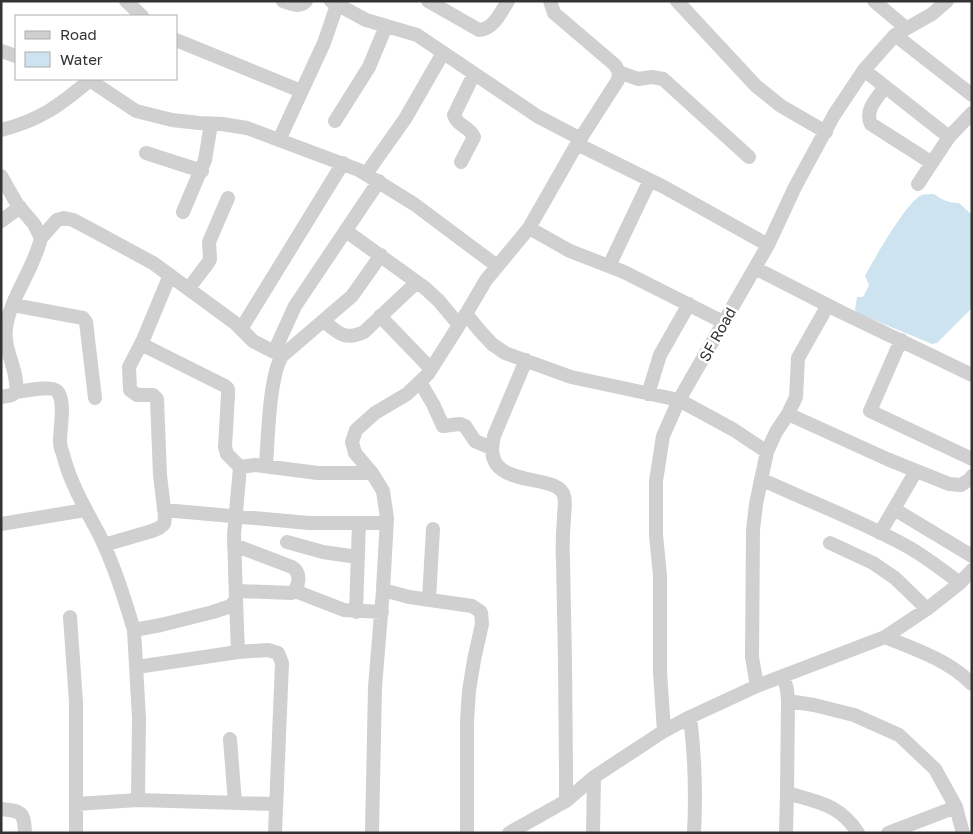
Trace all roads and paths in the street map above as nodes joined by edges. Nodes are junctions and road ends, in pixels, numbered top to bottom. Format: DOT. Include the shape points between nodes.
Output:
graph roads {
  1 [pos="126,1"];
  2 [pos="283,1"];
  3 [pos="306,1"];
  4 [pos="428,1"];
  5 [pos="508,1"];
  6 [pos="550,1"];
  7 [pos="677,1"];
  8 [pos="874,1"];
  9 [pos="947,1"];
  10 [pos="334,3"];
  11 [pos="141,15"];
  12 [pos="386,26"];
  13 [pos="901,31"];
  14 [pos="178,41"];
  15 [pos="1,51"];
  16 [pos="443,53"];
  17 [pos="15,56"];
  18 [pos="864,70"];
  19 [pos="619,72"];
  20 [pos="474,74"];
  21 [pos="88,80"];
  22 [pos="90,80"];
  23 [pos="886,87"];
  24 [pos="301,91"];
  25 [pos="972,95"];
  26 [pos="972,113"];
  27 [pos="336,121"];
  28 [pos="211,124"];
  29 [pos="1,130"];
  30 [pos="826,132"];
  31 [pos="950,137"];
  32 [pos="279,140"];
  33 [pos="579,142"];
  34 [pos="146,153"];
  35 [pos="750,157"];
  36 [pos="461,162"];
  37 [pos="343,163"];
  38 [pos="932,163"];
  39 [pos="202,170"];
  40 [pos="366,174"];
  41 [pos="1,176"];
  42 [pos="650,180"];
  43 [pos="379,181"];
  44 [pos="918,184"];
  45 [pos="228,198"];
  46 [pos="20,207"];
  47 [pos="183,212"];
  48 [pos="1,222"];
  49 [pos="529,228"];
  50 [pos="346,231"];
  51 [pos="41,238"];
  52 [pos="768,246"];
  53 [pos="381,256"];
  54 [pos="497,266"];
  55 [pos="609,266"];
  56 [pos="755,268"];
  57 [pos="170,275"];
  58 [pos="416,282"];
  59 [pos="189,288"];
  60 [pos="690,304"];
  61 [pos="13,305"];
  62 [pos="828,305"];
  63 [pos="380,316"];
  64 [pos="463,319"];
  65 [pos="324,321"];
  66 [pos="723,322"];
  67 [pos="241,328"];
  68 [pos="901,340"];
  69 [pos="141,344"];
  70 [pos="278,354"];
  71 [pos="526,360"];
  72 [pos="431,369"];
  73 [pos="972,375"];
  74 [pos="420,382"];
  75 [pos="16,392"];
  76 [pos="648,394"];
  77 [pos="1,396"];
  78 [pos="95,398"];
  79 [pos="679,400"];
  80 [pos="788,414"];
  81 [pos="491,448"];
  82 [pos="767,452"];
  83 [pos="972,459"];
  84 [pos="266,465"];
  85 [pos="240,467"];
  86 [pos="916,471"];
  87 [pos="372,473"];
  88 [pos="972,476"];
  89 [pos="761,479"];
  90 [pos="894,509"];
  91 [pos="85,510"];
  92 [pos="164,510"];
  93 [pos="235,517"];
  94 [pos="293,521"];
  95 [pos="358,523"];
  96 [pos="387,523"];
  97 [pos="1,524"];
  98 [pos="432,529"];
  99 [pos="880,533"];
  100 [pos="287,542"];
  101 [pos="830,543"];
  102 [pos="104,545"];
  103 [pos="234,545"];
  104 [pos="358,556"];
  105 [pos="972,556"];
  106 [pos="281,563"];
  107 [pos="972,570"];
  108 [pos="960,583"];
  109 [pos="383,590"];
  110 [pos="295,591"];
  111 [pos="236,595"];
  112 [pos="429,599"];
  113 [pos="927,609"];
  114 [pos="356,612"];
  115 [pos="382,612"];
  116 [pos="70,617"];
  117 [pos="134,630"];
  118 [pos="884,637"];
  119 [pos="238,652"];
  120 [pos="137,667"];
  121 [pos="783,676"];
  122 [pos="972,684"];
  123 [pos="757,686"];
  124 [pos="788,701"];
  125 [pos="690,717"];
  126 [pos="664,731"];
  127 [pos="230,739"];
  128 [pos="594,778"];
  129 [pos="787,793"];
  130 [pos="138,800"];
  131 [pos="566,801"];
  132 [pos="235,803"];
  133 [pos="76,804"];
  134 [pos="275,804"];
  135 [pos="956,807"];
  136 [pos="1,809"];
  137 [pos="25,833"];
  138 [pos="76,833"];
  139 [pos="275,833"];
  140 [pos="372,833"];
  141 [pos="467,833"];
  142 [pos="509,833"];
  143 [pos="594,833"];
  144 [pos="694,833"];
  145 [pos="786,833"];
  146 [pos="858,833"];
  147 [pos="888,833"];
  148 [pos="963,833"];
  1 -- 11 [label="street"];
  2 -- 3 [label="street" via="297,6"];
  4 -- 5 [label="street" via="479,30 491,27"];
  6 -- 19 [label="street" via="554,13"];
  7 -- 30 [label="street" via="756,86 781,106"];
  8 -- 13 [label="street"];
  9 -- 13 [label="street, SF Road" via="932,14"];
  10 -- 12 [label="street" via="366,20"];
  10 -- 24 [label="street" via="324,43"];
  12 -- 16 [label="street" via="411,32"];
  12 -- 27 [label="street" via="365,74"];
  13 -- 18 [label="street, SF Road"];
  13 -- 25 [label="street"];
  14 -- 24 [label="street"];
  15 -- 17 [label="street"];
  16 -- 20 [label="street"];
  16 -- 40 [label="street" via="404,119"];
  18 -- 23 [label="street"];
  18 -- 30 [label="street, SF Road"];
  19 -- 33 [label="street" via="613,90"];
  19 -- 35 [label="street" via="638,79 663,79"];
  20 -- 33 [label="street"];
  20 -- 36 [label="street" via="454,115 474,137"];
  21 -- 29 [label="street" via="60,105 36,119"];
  22 -- 28 [label="street" via="136,112"];
  23 -- 31 [label="street"];
  23 -- 38 [label="street" via="869,112 870,124"];
  24 -- 32 [label="street"];
  26 -- 31 [label="street"];
  28 -- 32 [label="street" via="242,127"];
  28 -- 39 [label="street"];
  30 -- 52 [label="street, SF Road" via="795,187"];
  31 -- 38 [label="street"];
  32 -- 37 [label="street"];
  33 -- 42 [label="street"];
  33 -- 49 [label="street"];
  34 -- 39 [label="street"];
  37 -- 40 [label="street"];
  37 -- 67 [label="street"];
  38 -- 44 [label="street"];
  39 -- 47 [label="street"];
  40 -- 43 [label="street"];
  41 -- 46 [label="street"];
  42 -- 52 [label="street"];
  42 -- 55 [label="street"];
  43 -- 50 [label="street"];
  43 -- 54 [label="street"];
  45 -- 59 [label="street" via="209,242 210,259"];
  46 -- 48 [label="street"];
  46 -- 51 [label="street"];
  49 -- 54 [label="street"];
  49 -- 55 [label="street" via="570,251"];
  50 -- 53 [label="street"];
  50 -- 70 [label="street" via="295,306"];
  51 -- 57 [label="street" via="57,220 73,220"];
  51 -- 61 [label="street"];
  52 -- 56 [label="street, SF Road"];
  53 -- 58 [label="street"];
  53 -- 65 [label="street" via="352,296"];
  54 -- 64 [label="street"];
  55 -- 60 [label="street"];
  56 -- 62 [label="street"];
  56 -- 66 [label="street, SF Road"];
  57 -- 59 [label="street"];
  57 -- 69 [label="street"];
  58 -- 63 [label="street"];
  58 -- 64 [label="street"];
  59 -- 67 [label="street"];
  60 -- 66 [label="street"];
  60 -- 76 [label="street" via="660,355"];
  61 -- 75 [label="street" via="5,340"];
  61 -- 78 [label="street" via="83,318"];
  62 -- 68 [label="street"];
  62 -- 80 [label="street" via="798,358 796,397"];
  63 -- 65 [label="street" via="364,332 351,337 339,333"];
  63 -- 72 [label="street"];
  64 -- 71 [label="street" via="505,353"];
  64 -- 72 [label="street"];
  65 -- 70 [label="street"];
  66 -- 79 [label="street, SF Road"];
  67 -- 70 [label="street" via="253,340"];
  68 -- 73 [label="street"];
  68 -- 83 [label="street" via="870,410"];
  69 -- 85 [label="street" via="228,389 224,447"];
  69 -- 92 [label="street" via="129,367 128,382 133,394 153,395 157,399"];
  70 -- 84 [label="street"];
  71 -- 76 [label="street" via="571,377"];
  71 -- 81 [label="street"];
  72 -- 74 [label="street"];
  74 -- 81 [label="street" via="444,426 465,426 475,441"];
  74 -- 87 [label="street" via="356,430 352,442 355,453"];
  75 -- 77 [label="street"];
  75 -- 91 [label="street" via="49,388 59,394 63,456"];
  76 -- 79 [label="street"];
  79 -- 82 [label="street"];
  79 -- 126 [label="street, SF Road" via="663,436 656,481"];
  80 -- 82 [label="street"];
  80 -- 86 [label="street"];
  81 -- 131 [label="street" via="500,467 510,474 555,485 565,498 562,546"];
  82 -- 89 [label="street"];
  84 -- 85 [label="street"];
  84 -- 87 [label="street" via="318,473"];
  85 -- 93 [label="street"];
  86 -- 88 [label="street" via="949,484 961,485"];
  86 -- 90 [label="street"];
  87 -- 96 [label="street" via="383,491"];
  89 -- 99 [label="street"];
  89 -- 123 [label="street" via="753,530 752,657"];
  90 -- 99 [label="street"];
  90 -- 105 [label="street"];
  91 -- 97 [label="street"];
  91 -- 102 [label="street"];
  92 -- 93 [label="street"];
  92 -- 102 [label="street" via="164,524 159,528"];
  93 -- 94 [label="street"];
  93 -- 103 [label="street"];
  94 -- 95 [label="street"];
  94 -- 100 [label="street"];
  95 -- 96 [label="street"];
  95 -- 104 [label="street"];
  96 -- 109 [label="street"];
  98 -- 112 [label="street"];
  99 -- 108 [label="street" via="910,548"];
  100 -- 104 [label="street" via="323,552"];
  100 -- 106 [label="street"];
  101 -- 113 [label="street" via="895,578"];
  102 -- 117 [label="street"];
  103 -- 106 [label="street"];
  103 -- 111 [label="street"];
  104 -- 114 [label="street"];
  106 -- 110 [label="street" via="298,572"];
  107 -- 108 [label="street"];
  108 -- 113 [label="street"];
  109 -- 112 [label="street"];
  109 -- 115 [label="street"];
  110 -- 111 [label="street"];
  110 -- 114 [label="street"];
  111 -- 117 [label="street" via="231,606"];
  111 -- 119 [label="street"];
  112 -- 141 [label="street" via="472,606 481,612 482,624 469,691"];
  113 -- 118 [label="street"];
  114 -- 115 [label="street"];
  115 -- 140 [label="street" via="373,716"];
  116 -- 133 [label="street" via="76,694"];
  117 -- 120 [label="street"];
  118 -- 121 [label="street"];
  118 -- 122 [label="street" via="944,663"];
  119 -- 120 [label="street"];
  119 -- 134 [label="street" via="268,650 278,653 282,663"];
  120 -- 130 [label="street"];
  121 -- 123 [label="street"];
  121 -- 124 [label="street"];
  123 -- 125 [label="street"];
  124 -- 129 [label="street"];
  124 -- 135 [label="street" via="854,715 898,735 935,769"];
  125 -- 126 [label="street"];
  125 -- 144 [label="street" via="696,795"];
  126 -- 128 [label="street"];
  127 -- 132 [label="street"];
  128 -- 131 [label="street"];
  128 -- 143 [label="street"];
  129 -- 145 [label="street"];
  129 -- 146 [label="street" via="829,805 850,821"];
  130 -- 132 [label="street"];
  130 -- 133 [label="street"];
  131 -- 142 [label="street"];
  132 -- 134 [label="street"];
  133 -- 138 [label="street"];
  134 -- 139 [label="street"];
  135 -- 147 [label="street"];
  135 -- 148 [label="street"];
  136 -- 137 [label="street" via="22,814"];
}
